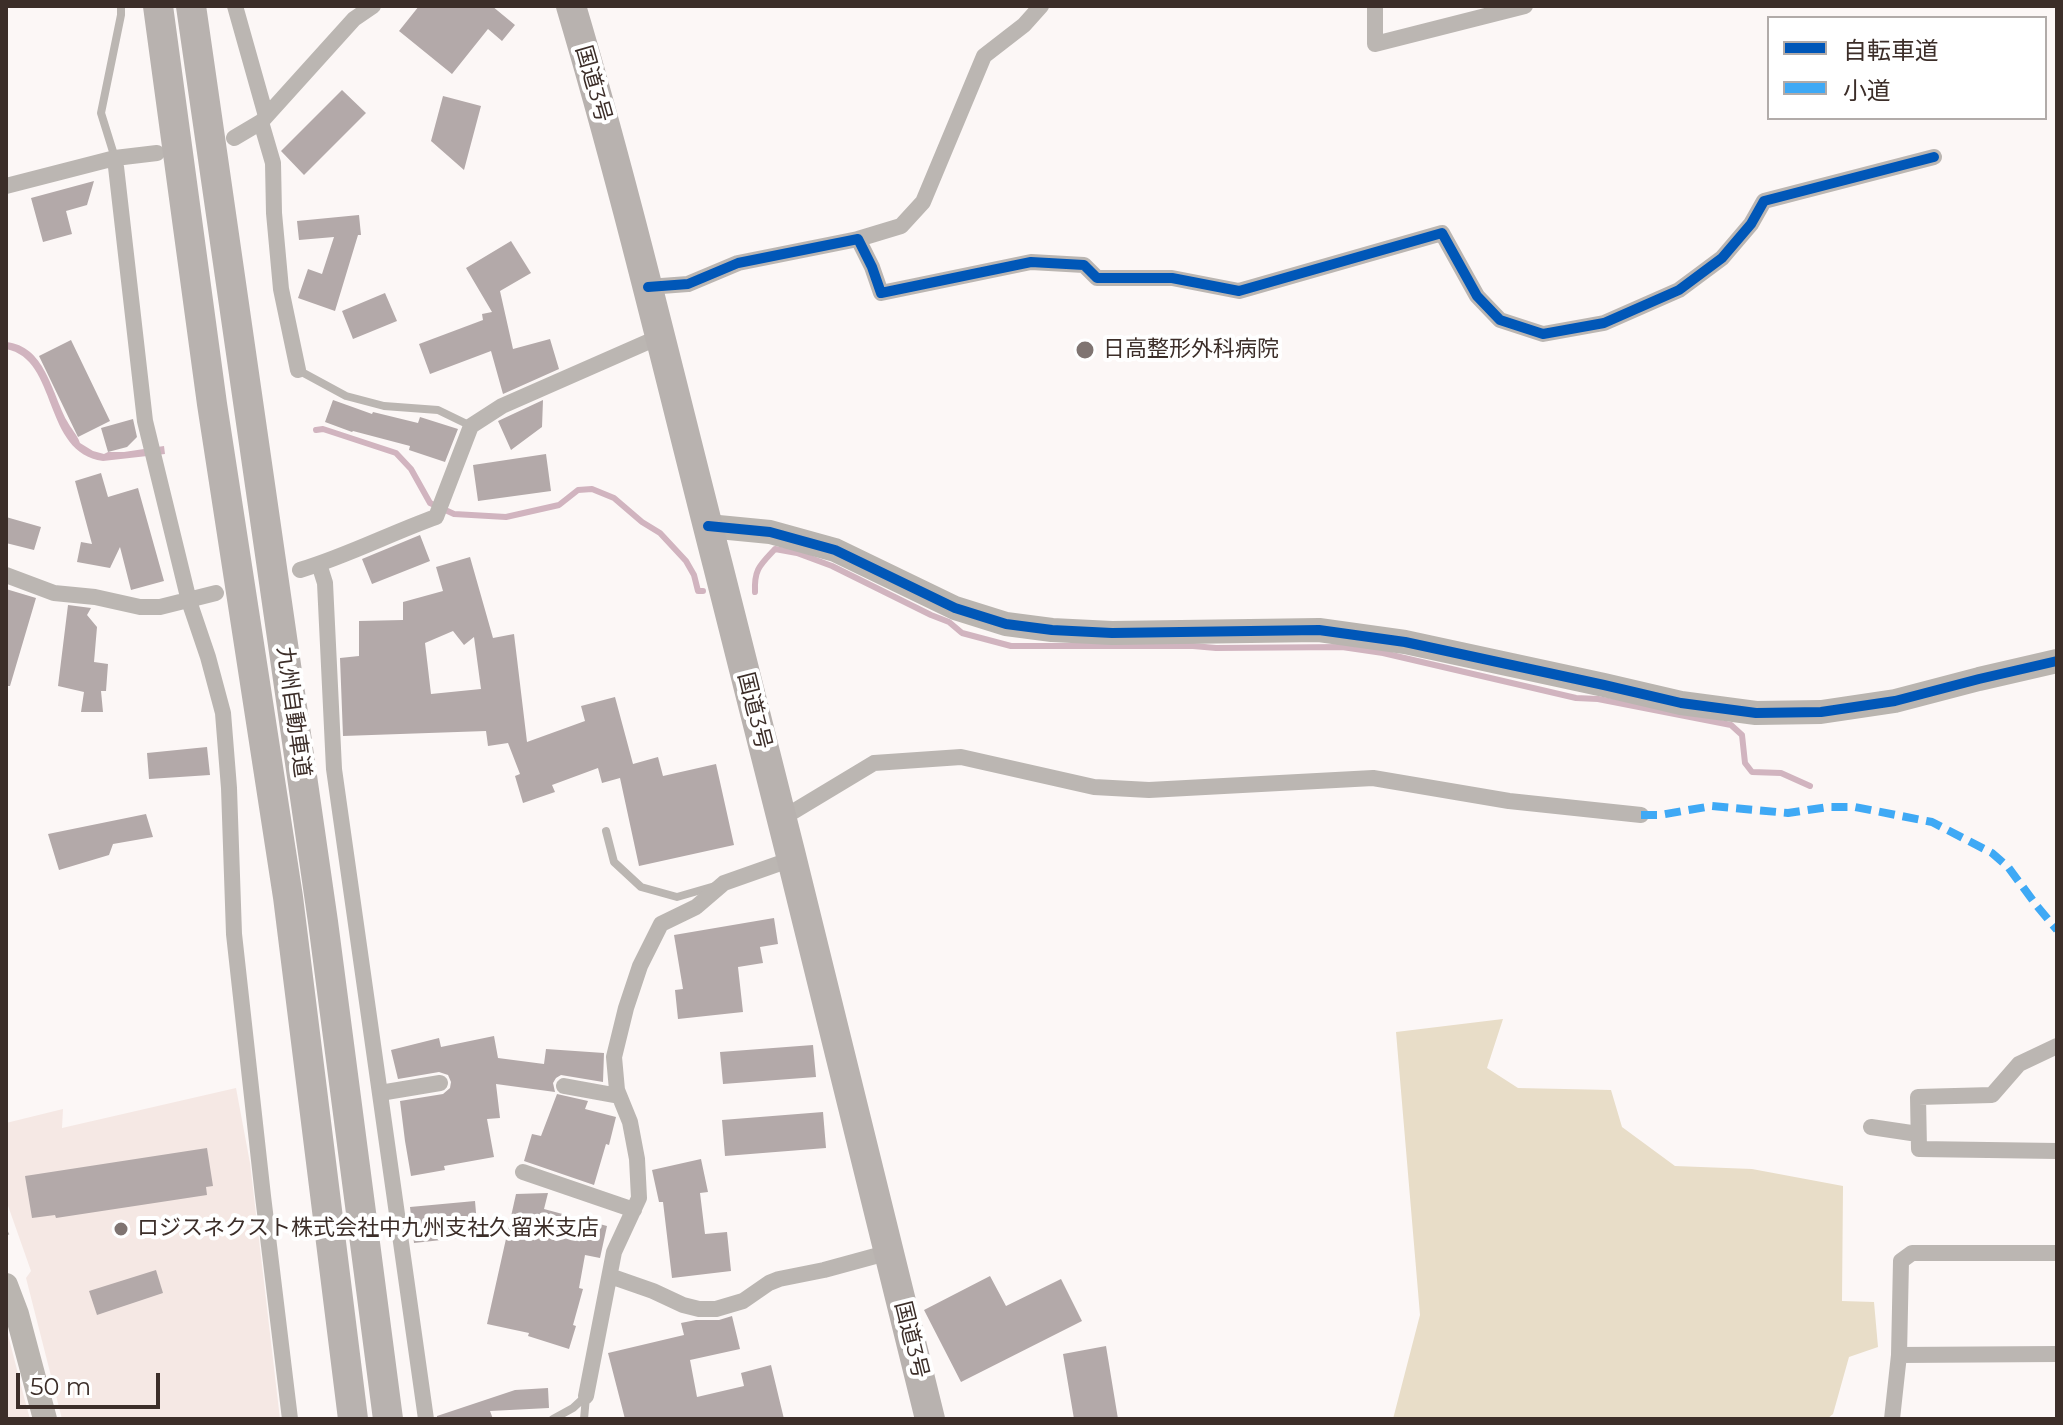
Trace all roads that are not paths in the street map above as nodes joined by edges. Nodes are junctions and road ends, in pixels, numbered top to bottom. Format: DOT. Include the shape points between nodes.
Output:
graph roads {
  1 [pos="121,6"];
  2 [pos="158,6"];
  3 [pos="191,6"];
  4 [pos="235,6"];
  5 [pos="373,6"];
  6 [pos="571,6"];
  7 [pos="1041,6"];
  8 [pos="1375,6"];
  9 [pos="1525,6"];
  10 [pos="264,119"];
  11 [pos="234,138"];
  12 [pos="157,153"];
  13 [pos="1934,157"];
  14 [pos="115,158"];
  15 [pos="6,186"];
  16 [pos="858,239"];
  17 [pos="648,287"];
  18 [pos="659,337"];
  19 [pos="298,370"];
  20 [pos="471,426"];
  21 [pos="708,526"];
  22 [pos="319,564"];
  23 [pos="300,570"];
  24 [pos="6,575"];
  25 [pos="216,593"];
  26 [pos="189,601"];
  27 [pos="2057,661"];
  28 [pos="1641,815"];
  29 [pos="781,819"];
  30 [pos="606,831"];
  31 [pos="792,859"];
  32 [pos="727,882"];
  33 [pos="2057,1046"];
  34 [pos="440,1083"];
  35 [pos="564,1086"];
  36 [pos="380,1093"];
  37 [pos="619,1096"];
  38 [pos="1871,1127"];
  39 [pos="1918,1134"];
  40 [pos="2057,1151"];
  41 [pos="523,1172"];
  42 [pos="634,1210"];
  43 [pos="890,1252"];
  44 [pos="2057,1253"];
  45 [pos="610,1276"];
  46 [pos="6,1285"];
  47 [pos="2057,1354"];
  48 [pos="1899,1355"];
  49 [pos="586,1396"];
  50 [pos="45,1419"];
  51 [pos="290,1419"];
  52 [pos="353,1419"];
  53 [pos="388,1419"];
  54 [pos="426,1419"];
  55 [pos="553,1419"];
  56 [pos="584,1419"];
  57 [pos="930,1419"];
  58 [pos="1892,1419"];
  1 -- 14 [label="lane" via="101,113"];
  2 -- 52 [label="highway, 九州自動車道" via="212,404 288,897"];
  3 -- 53 [label="highway, 九州自動車道" via="323,922"];
  4 -- 10 [label="street"];
  5 -- 10 [label="street" via="354,19"];
  6 -- 17 [label="highway, 国道3号"];
  7 -- 16 [label="street" via="984,56 923,202 901,226"];
  8 -- 9 [label="street" via="1375,44"];
  10 -- 11 [label="street"];
  10 -- 19 [label="street" via="273,163 281,289"];
  12 -- 14 [label="street"];
  13 -- 16 [label="street" via="1764,201 1722,258 1679,290 1604,323 1543,334 1500,320 1477,296 1442,233 1239,291 1172,278 1097,278 1084,265 1031,262 881,293"];
  14 -- 15 [label="street"];
  14 -- 26 [label="street" via="145,421"];
  16 -- 17 [label="street" via="738,263 688,284"];
  17 -- 18 [label="highway, 国道3号"];
  18 -- 20 [label="street" via="502,406"];
  18 -- 21 [label="highway, 国道3号"];
  19 -- 20 [label="lane" via="346,396 384,406 438,410"];
  20 -- 22 [label="street" via="436,517"];
  21 -- 27 [label="street" via="770,532 835,550 955,608 1006,624 1112,633 1319,630 1405,642 1681,703 1756,713 1821,712 1895,701"];
  21 -- 29 [label="highway, 国道3号"];
  22 -- 23 [label="street"];
  22 -- 36 [label="street" via="325,583 334,769"];
  24 -- 26 [label="street" via="54,593 140,607"];
  25 -- 26 [label="street"];
  26 -- 51 [label="street" via="223,713 234,934"];
  28 -- 29 [label="street" via="1509,801 1373,778 1149,790 1094,787 961,757 874,763"];
  29 -- 31 [label="highway, 国道3号"];
  30 -- 32 [label="lane" via="614,862 641,887 677,897"];
  31 -- 32 [label="street"];
  31 -- 43 [label="highway, 国道3号"];
  32 -- 37 [label="street" via="696,907 661,924 640,966 614,1057"];
  33 -- 39 [label="street" via="2019,1064 1992,1095 1918,1097"];
  34 -- 36 [label="street"];
  35 -- 37 [label="street"];
  36 -- 54 [label="street"];
  37 -- 42 [label="street" via="637,1159 639,1198"];
  38 -- 39 [label="street"];
  39 -- 40 [label="street" via="1919,1149"];
  41 -- 42 [label="street"];
  42 -- 45 [label="street" via="614,1252"];
  43 -- 45 [label="street" via="779,1279 743,1301 716,1309 683,1305"];
  43 -- 57 [label="highway, 国道3号"];
  44 -- 48 [label="street" via="1912,1253 1901,1261"];
  45 -- 49 [label="street"];
  46 -- 50 [label="street"];
  47 -- 48 [label="street"];
  48 -- 58 [label="street"];
  49 -- 55 [label="lane"];
  49 -- 56 [label="lane"];
}
